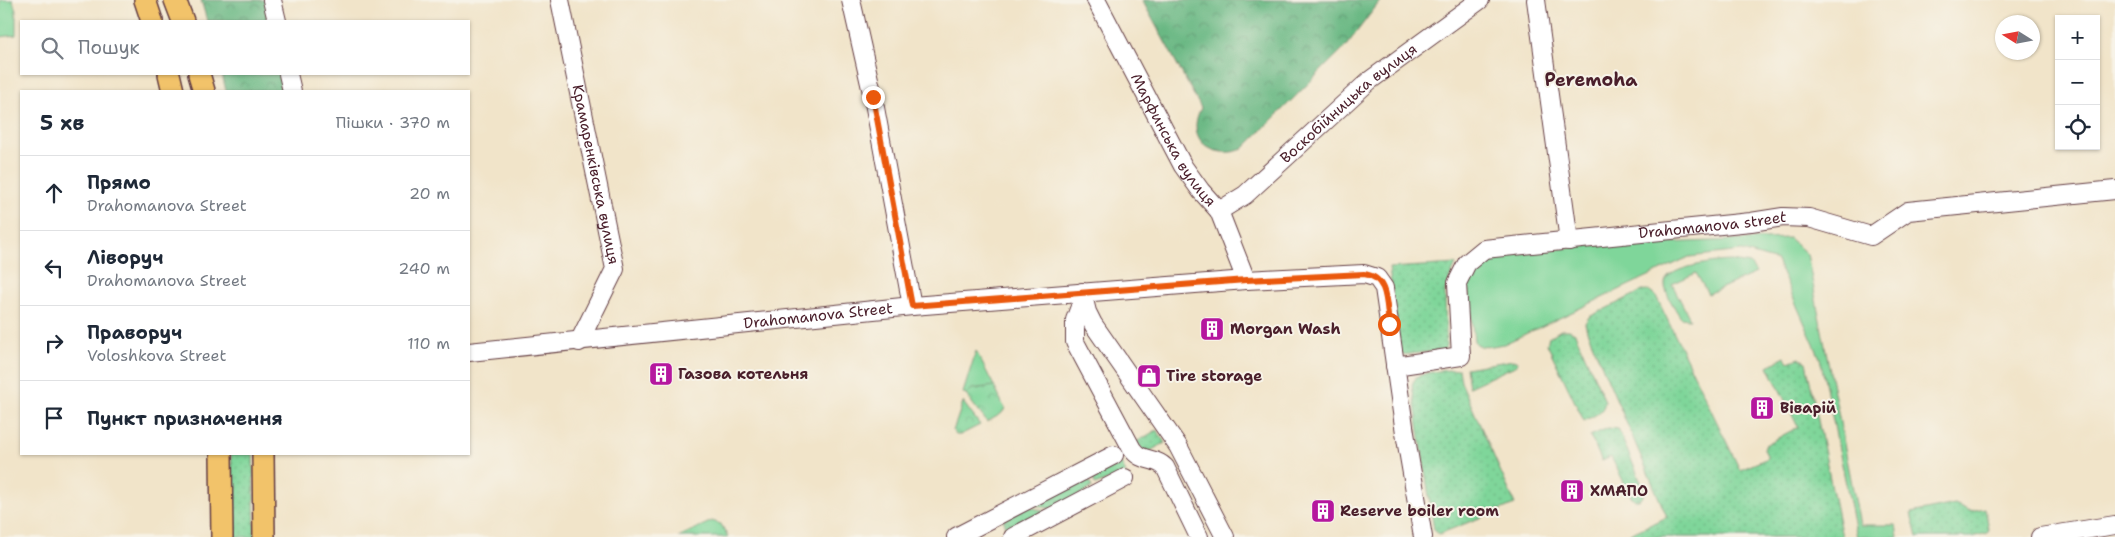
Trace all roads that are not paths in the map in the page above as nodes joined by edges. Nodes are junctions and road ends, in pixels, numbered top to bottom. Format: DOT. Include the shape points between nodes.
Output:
graph roads {
  1 [pos="145,0"];
  2 [pos="176,0"];
  3 [pos="272,0"];
  4 [pos="560,0"];
  5 [pos="852,0"];
  6 [pos="1096,0"];
  7 [pos="1480,0"];
  8 [pos="1536,0"];
  9 [pos="152,20"];
  10 [pos="183,20"];
  11 [pos="277,20"];
  12 [pos="169,75"];
  13 [pos="199,75"];
  14 [pos="288,75"];
  15 [pos="173,90"];
  16 [pos="204,90"];
  17 [pos="292,90"];
  18 [pos="2115,190"];
  19 [pos="1219,210"];
  20 [pos="1570,241"];
  21 [pos="1246,280"];
  22 [pos="1083,296"];
  23 [pos="912,306"];
  24 [pos="579,342"];
  25 [pos="470,352"];
  26 [pos="1394,366"];
  27 [pos="220,455"];
  28 [pos="263,455"];
  29 [pos="1114,455"];
  30 [pos="1125,478"];
  31 [pos="2115,525"];
  32 [pos="222,537"];
  33 [pos="264,537"];
  34 [pos="956,537"];
  35 [pos="1013,537"];
  36 [pos="1199,537"];
  37 [pos="1226,537"];
  38 [pos="1423,537"];
  39 [pos="2040,537"];
  1 -- 9 [label="main road"];
  2 -- 10 [label="main road"];
  3 -- 11 [label="street"];
  4 -- 24 [label="street, Крамаренківська вулиця" via="615,269"];
  5 -- 23 [label="street"];
  6 -- 19 [label="street, Марфинська вулиця" via="1183,166"];
  7 -- 19 [label="street, Воскобійницька вулиця" via="1369,81 1246,195"];
  8 -- 20 [label="street"];
  12 -- 15 [label="main road"];
  13 -- 16 [label="main road"];
  14 -- 17 [label="street"];
  18 -- 20 [label="street, Drahomanova street" via="1908,211 1871,236 1809,218 1783,217"];
  19 -- 21 [label="street, Марфинська вулиця"];
  20 -- 26 [label="street, Drahomanova street" via="1484,249 1478,253 1463,268 1457,282 1461,356"];
  21 -- 22 [label="street, Drahomanova Street"];
  21 -- 26 [label="street, Drahomanova Street" via="1334,274 1376,277 1384,288"];
  22 -- 23 [label="street, Drahomanova Street"];
  22 -- 36 [label="street" via="1075,320 1075,342 1132,449 1141,458 1165,467"];
  22 -- 37 [label="street" via="1087,312 1101,336 1178,446"];
  23 -- 24 [label="street, Drahomanova Street"];
  24 -- 25 [label="street, Drahomanova Street"];
  26 -- 38 [label="street, Drahomanova Street"];
  27 -- 32 [label="main road"];
  28 -- 33 [label="main road"];
  29 -- 34 [label="street"];
  30 -- 35 [label="street"];
  31 -- 39 [label="street"];
}
